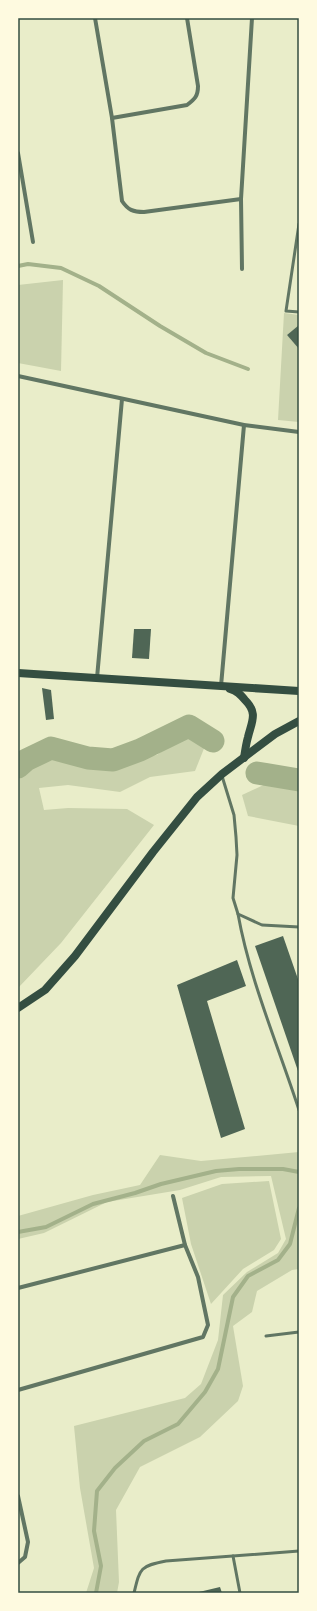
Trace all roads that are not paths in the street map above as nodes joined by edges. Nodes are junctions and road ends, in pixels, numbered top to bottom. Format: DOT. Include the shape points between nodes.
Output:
graph roads {
  1 [pos="95,18"];
  2 [pos="187,18"];
  3 [pos="252,18"];
  4 [pos="112,118"];
  5 [pos="18,153"];
  6 [pos="241,199"];
  7 [pos="299,224"];
  8 [pos="33,242"];
  9 [pos="242,269"];
  10 [pos="299,312"];
  11 [pos="18,376"];
  12 [pos="122,399"];
  13 [pos="244,425"];
  14 [pos="299,432"];
  15 [pos="18,673"];
  16 [pos="97,679"];
  17 [pos="221,686"];
  18 [pos="299,691"];
  19 [pos="299,722"];
  20 [pos="244,758"];
  21 [pos="222,774"];
  22 [pos="238,914"];
  23 [pos="299,927"];
  24 [pos="18,1008"];
  25 [pos="299,1110"];
  26 [pos="173,1196"];
  27 [pos="185,1244"];
  28 [pos="18,1288"];
  29 [pos="299,1332"];
  30 [pos="266,1336"];
  31 [pos="18,1390"];
  32 [pos="18,1496"];
  33 [pos="299,1551"];
  34 [pos="233,1556"];
  35 [pos="18,1563"];
  36 [pos="134,1593"];
  37 [pos="240,1593"];
  1 -- 4 [label="street"];
  2 -- 4 [label="street" via="198,86 195,99 187,105"];
  3 -- 6 [label="street"];
  4 -- 6 [label="street" via="122,201 127,208 135,212 144,212"];
  5 -- 8 [label="street"];
  6 -- 9 [label="street"];
  7 -- 10 [label="lane" via="286,311"];
  11 -- 12 [label="street"];
  12 -- 13 [label="street"];
  12 -- 16 [label="street"];
  13 -- 14 [label="street"];
  13 -- 17 [label="street"];
  15 -- 16 [label="main road"];
  16 -- 17 [label="main road"];
  17 -- 18 [label="main road"];
  17 -- 20 [label="main road" via="239,692 253,713"];
  19 -- 20 [label="main road" via="275,734"];
  20 -- 21 [label="main road"];
  21 -- 22 [label="lane" via="234,815 237,855 233,898"];
  21 -- 24 [label="main road" via="198,797 153,852 75,956 45,990"];
  22 -- 23 [label="lane" via="262,925"];
  22 -- 25 [label="lane" via="258,993"];
  26 -- 27 [label="street"];
  27 -- 28 [label="street"];
  27 -- 31 [label="street" via="198,1277 208,1325 203,1337"];
  29 -- 30 [label="lane"];
  32 -- 35 [label="street" via="28,1542 25,1557"];
  33 -- 34 [label="lane"];
  34 -- 36 [label="lane" via="166,1561 148,1565 139,1573"];
  34 -- 37 [label="lane"];
}
